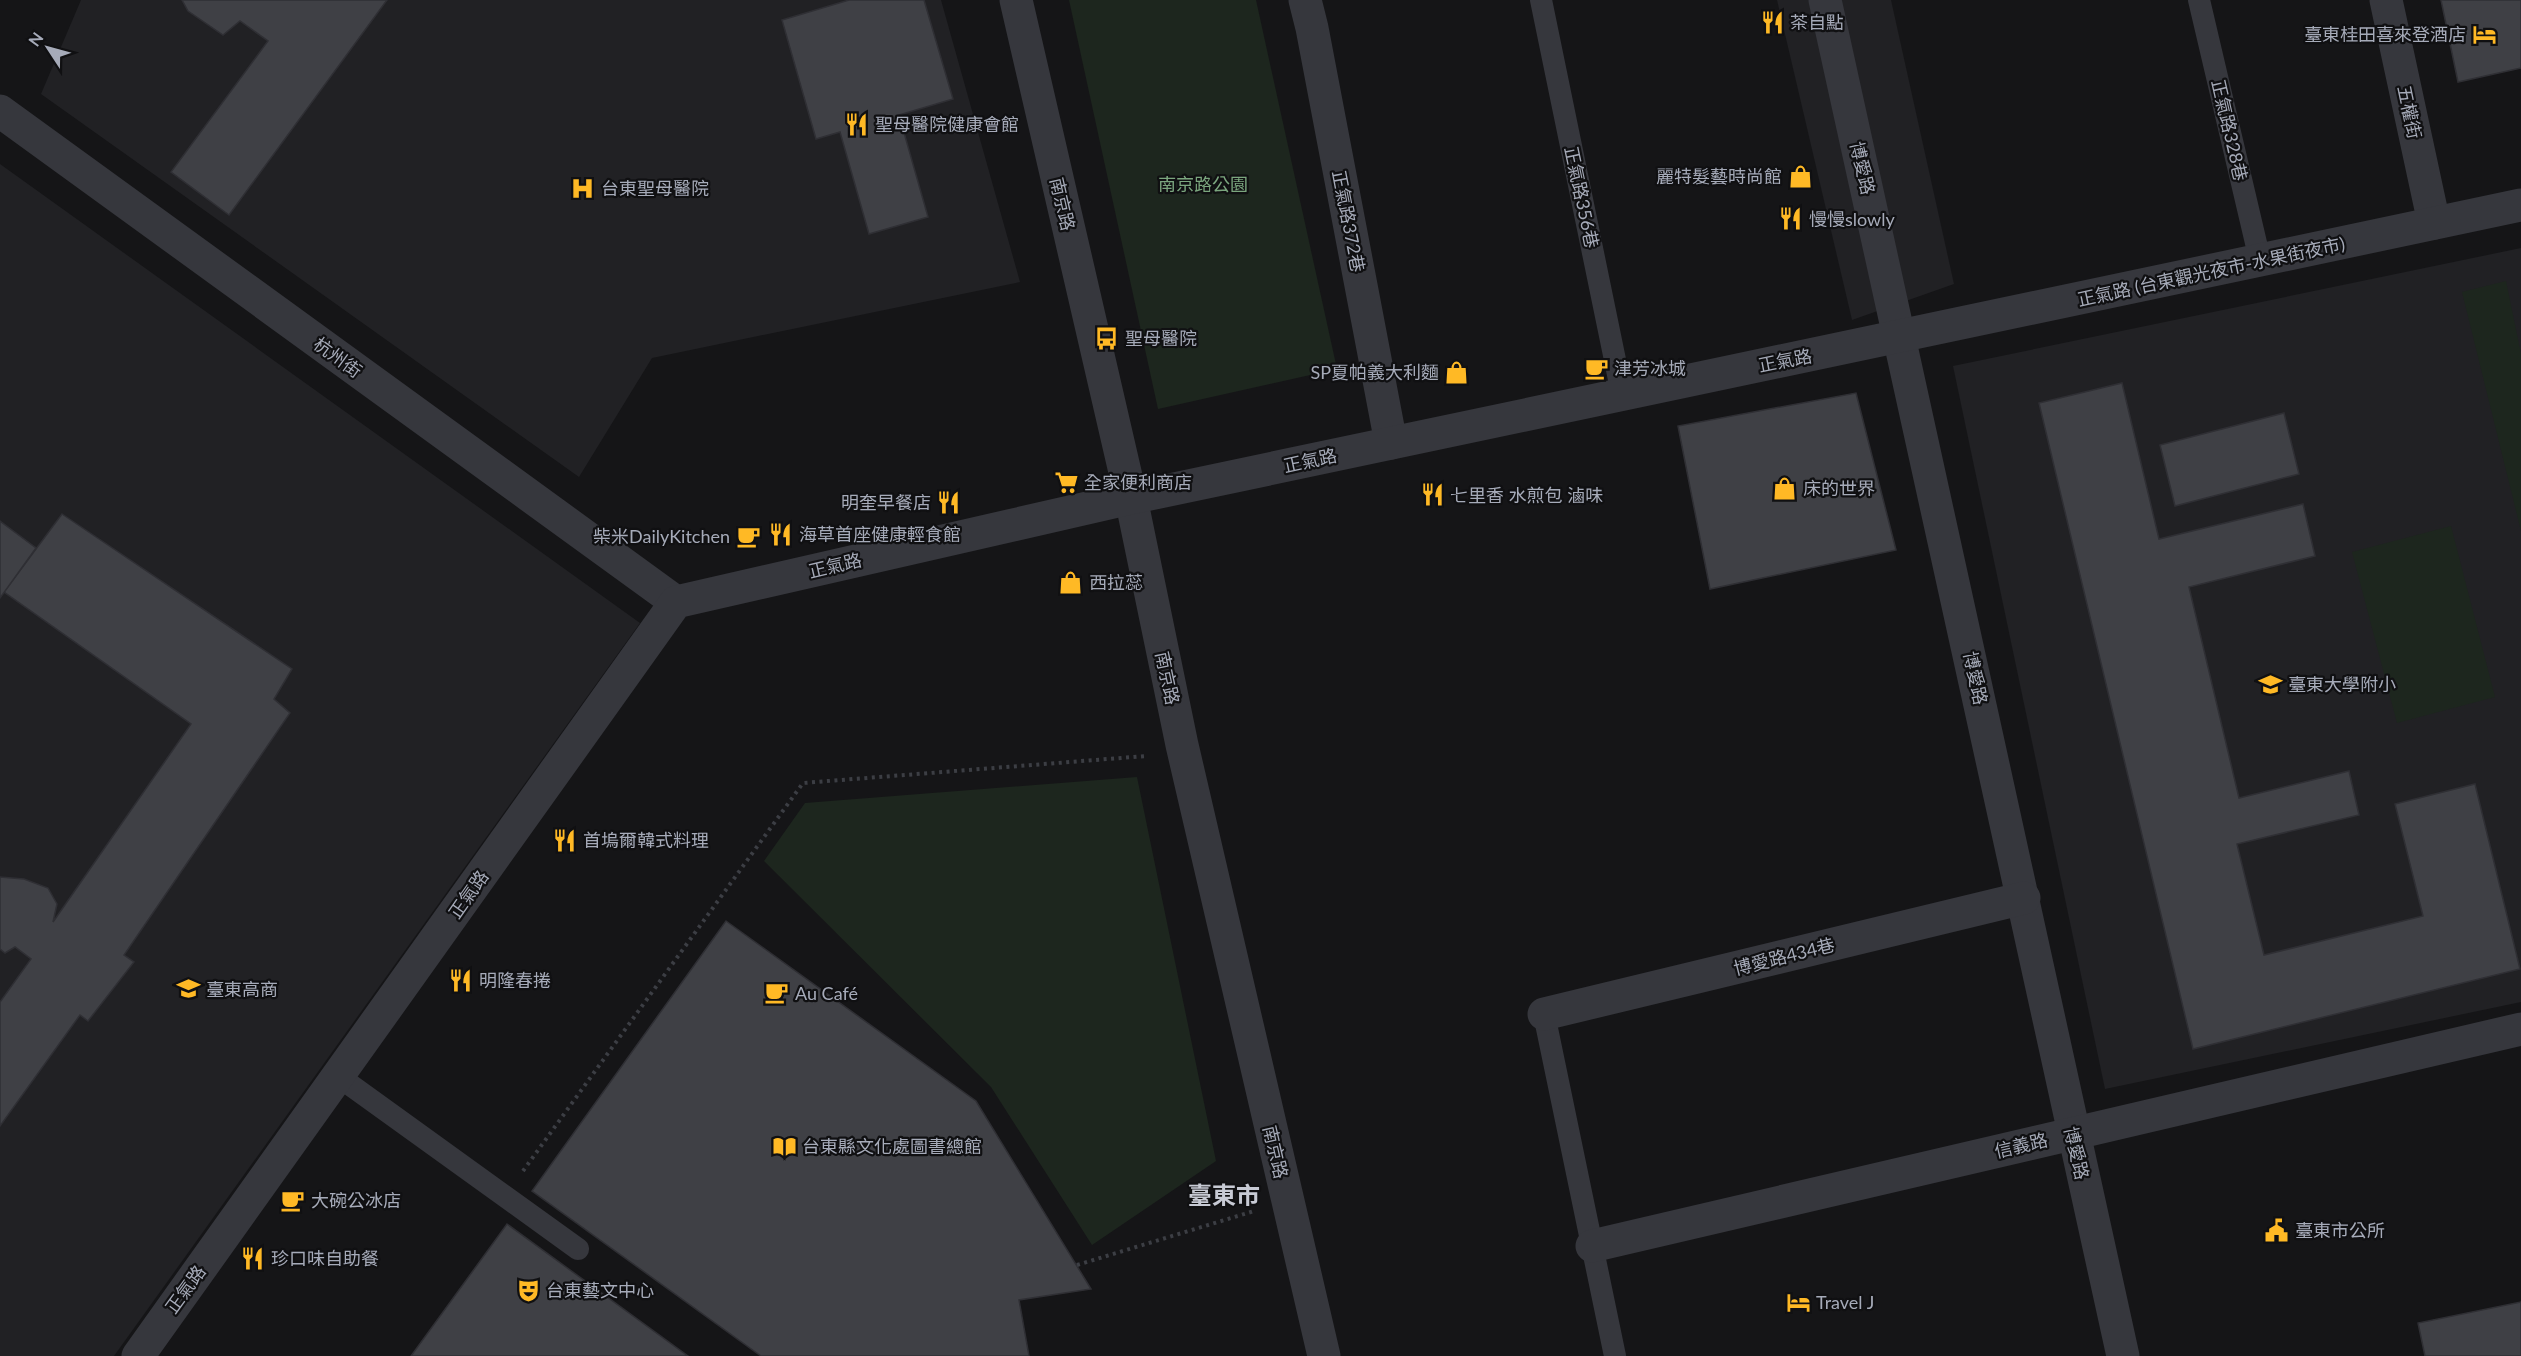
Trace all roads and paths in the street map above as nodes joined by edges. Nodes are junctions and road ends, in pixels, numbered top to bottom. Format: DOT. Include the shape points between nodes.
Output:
graph roads {
  1 [pos="1016,0"];
  2 [pos="1305,0"];
  3 [pos="1541,0"];
  4 [pos="1825,0"];
  5 [pos="2199,0"];
  6 [pos="2386,0"];
  7 [pos="0,111"];
  8 [pos="2521,205"];
  9 [pos="2434,223"];
  10 [pos="2260,260"];
  11 [pos="1901,337"];
  12 [pos="1622,394"];
  13 [pos="1391,443"];
  14 [pos="1131,498"];
  15 [pos="676,602"];
  16 [pos="1156,755"];
  17 [pos="2024,898"];
  18 [pos="1544,1014"];
  19 [pos="2521,1029"];
  20 [pos="338,1076"];
  21 [pos="2073,1133"];
  22 [pos="504,1197"];
  23 [pos="1259,1210"];
  24 [pos="1592,1246"];
  25 [pos="578,1250"];
  26 [pos="1077,1265"];
  27 [pos="138,1356"];
  28 [pos="1324,1356"];
  29 [pos="1615,1356"];
  30 [pos="2123,1356"];
  1 -- 14 [label="street, 南京路"];
  2 -- 13 [label="street, 正氣路372巷"];
  3 -- 12 [label="lane, 正氣路356巷"];
  4 -- 11 [label="street, 博愛路"];
  5 -- 10 [label="lane, 正氣路328巷"];
  6 -- 9 [label="street, 五權街"];
  7 -- 15 [label="street, 杭州街"];
  8 -- 9 [label="street, 正氣路 (台東觀光夜市-水果街夜市)"];
  9 -- 10 [label="street, 正氣路 (台東觀光夜市-水果街夜市)"];
  10 -- 11 [label="street, 正氣路 (台東觀光夜市-水果街夜市)"];
  11 -- 12 [label="street, 正氣路"];
  11 -- 17 [label="street, 博愛路"];
  12 -- 13 [label="street, 正氣路"];
  13 -- 14 [label="street, 正氣路"];
  14 -- 15 [label="street, 正氣路"];
  14 -- 28 [label="street, 南京路" via="1182,745"];
  15 -- 20 [label="street, 正氣路"];
  16 -- 22 [label="path" via="803,783"];
  17 -- 18 [label="street, 博愛路434巷"];
  17 -- 21 [label="street, 博愛路"];
  18 -- 24 [label="lane"];
  19 -- 21 [label="street, 信義路"];
  20 -- 22 [label="lane"];
  20 -- 27 [label="street, 正氣路"];
  21 -- 24 [label="street, 信義路"];
  21 -- 30 [label="street, 博愛路"];
  22 -- 25 [label="lane"];
  23 -- 26 [label="path"];
  24 -- 29 [label="lane"];
}
